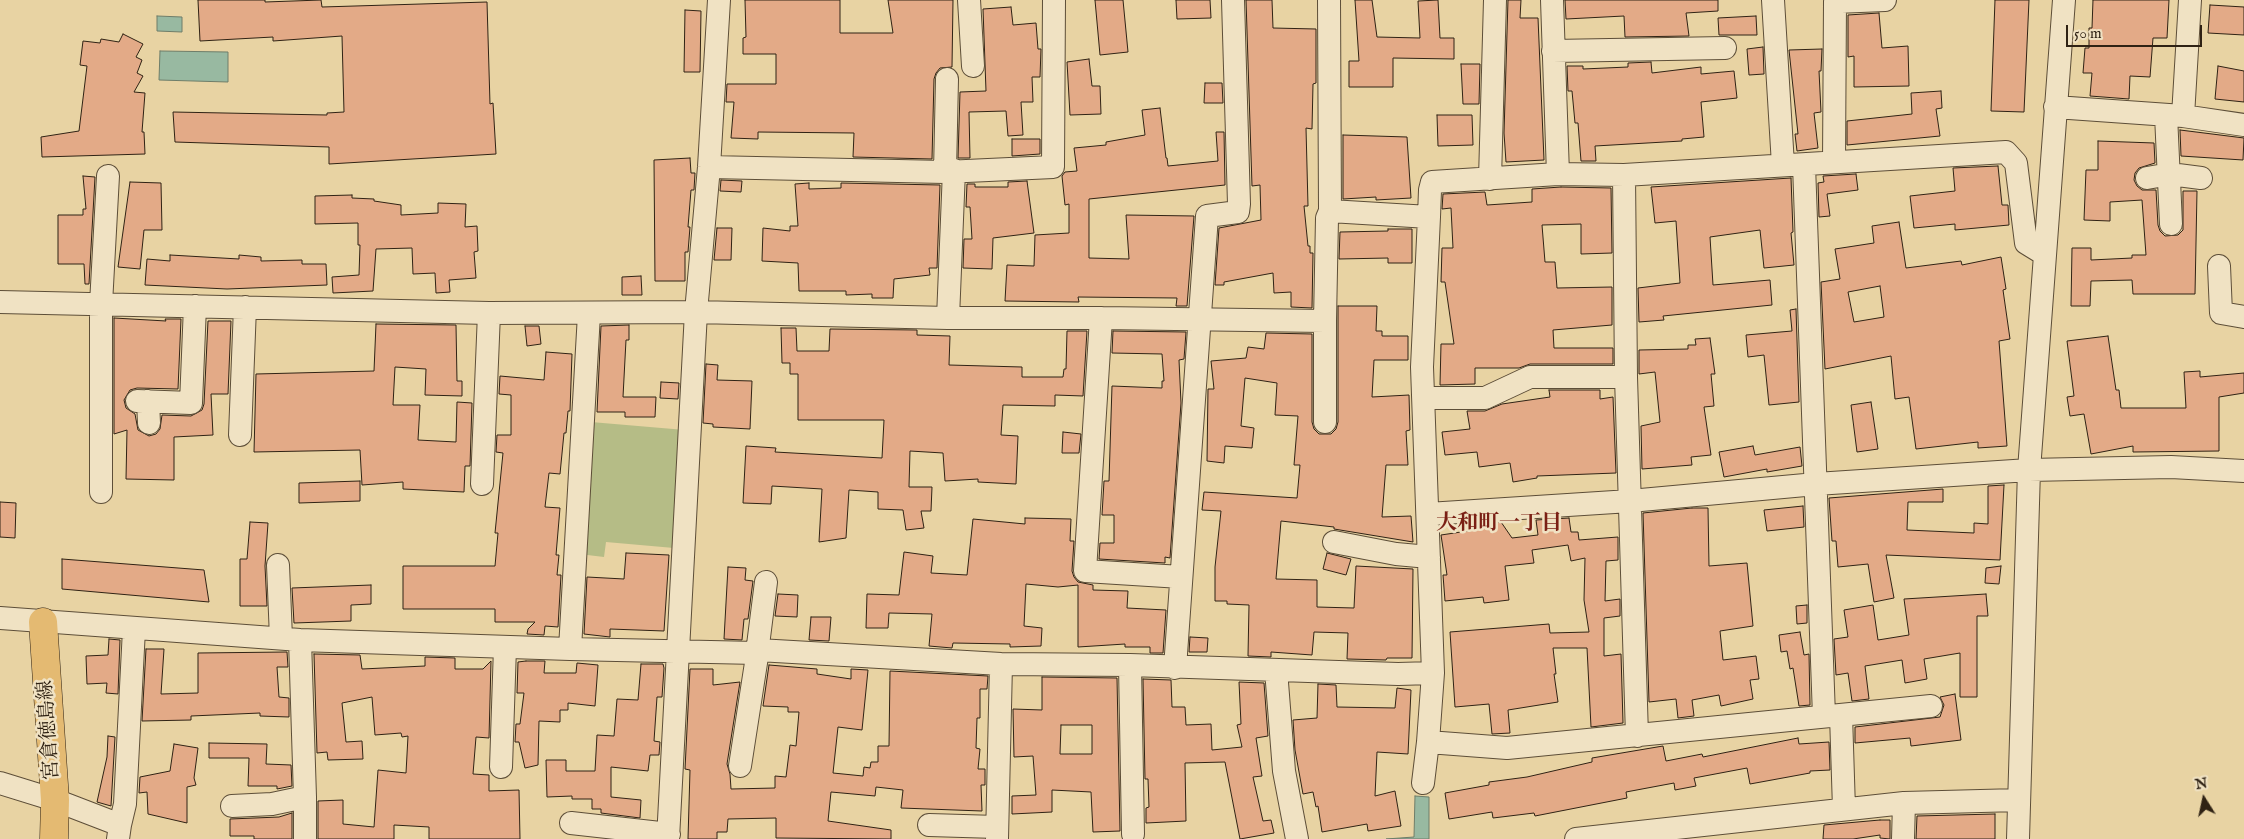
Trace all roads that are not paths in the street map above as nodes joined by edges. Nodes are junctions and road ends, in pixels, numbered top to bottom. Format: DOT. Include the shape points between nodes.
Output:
graph roads {
  1 [pos="718,0"];
  2 [pos="969,0"];
  3 [pos="1054,0"];
  4 [pos="1232,0"];
  5 [pos="1330,0"];
  6 [pos="1495,0"];
  7 [pos="1552,0"];
  8 [pos="1773,0"];
  9 [pos="1885,0"];
  10 [pos="2064,0"];
  11 [pos="2190,0"];
  12 [pos="1725,48"];
  13 [pos="1553,51"];
  14 [pos="973,66"];
  15 [pos="947,79"];
  16 [pos="2055,108"];
  17 [pos="2175,116"];
  18 [pos="2244,125"];
  19 [pos="1834,162"];
  20 [pos="1793,165"];
  21 [pos="709,167"];
  22 [pos="950,171"];
  23 [pos="1558,174"];
  24 [pos="2170,174"];
  25 [pos="1624,175"];
  26 [pos="108,176"];
  27 [pos="2147,178"];
  28 [pos="2201,178"];
  29 [pos="1490,179"];
  30 [pos="1330,211"];
  31 [pos="1429,217"];
  32 [pos="2171,224"];
  33 [pos="2045,252"];
  34 [pos="2219,266"];
  35 [pos="0,302"];
  36 [pos="101,304"];
  37 [pos="195,306"];
  38 [pos="246,307"];
  39 [pos="696,312"];
  40 [pos="489,314"];
  41 [pos="589,314"];
  42 [pos="2244,317"];
  43 [pos="948,318"];
  44 [pos="1101,318"];
  45 [pos="1200,319"];
  46 [pos="1325,321"];
  47 [pos="1626,377"];
  48 [pos="1424,398"];
  49 [pos="145,408"];
  50 [pos="1325,422"];
  51 [pos="240,435"];
  52 [pos="2029,470"];
  53 [pos="2244,471"];
  54 [pos="482,484"];
  55 [pos="1816,484"];
  56 [pos="102,492"];
  57 [pos="1630,501"];
  58 [pos="1428,514"];
  59 [pos="1334,542"];
  60 [pos="1429,557"];
  61 [pos="278,564"];
  62 [pos="1181,577"];
  63 [pos="766,582"];
  64 [pos="0,618"];
  65 [pos="42,622"];
  66 [pos="134,629"];
  67 [pos="291,639"];
  68 [pos="505,647"];
  69 [pos="570,649"];
  70 [pos="677,652"];
  71 [pos="757,652"];
  72 [pos="1001,664"];
  73 [pos="1130,665"];
  74 [pos="1175,668"];
  75 [pos="1276,670"];
  76 [pos="1433,673"];
  77 [pos="1931,706"];
  78 [pos="1833,716"];
  79 [pos="1637,736"];
  80 [pos="1428,742"];
  81 [pos="740,766"];
  82 [pos="500,767"];
  83 [pos="0,783"];
  84 [pos="1423,783"];
  85 [pos="305,797"];
  86 [pos="55,800"];
  87 [pos="2019,800"];
  88 [pos="1904,803"];
  89 [pos="232,806"];
  90 [pos="1844,809"];
  91 [pos="571,823"];
  92 [pos="929,825"];
  93 [pos="119,832"];
  94 [pos="997,833"];
  95 [pos="1133,834"];
  96 [pos="669,836"];
  97 [pos="2021,838"];
  98 [pos="54,839"];
  99 [pos="305,839"];
  100 [pos="1297,839"];
  101 [pos="1576,839"];
  102 [pos="1903,839"];
  1 -- 21 [label="street"];
  2 -- 14 [label="street"];
  3 -- 22 [label="street" via="1053,167"];
  4 -- 45 [label="street" via="1238,211 1207,216"];
  5 -- 30 [label="street"];
  6 -- 29 [label="street"];
  7 -- 13 [label="street"];
  8 -- 20 [label="street"];
  9 -- 19 [label="street" via="1835,2"];
  10 -- 16 [label="street"];
  11 -- 17 [label="street"];
  12 -- 13 [label="street"];
  13 -- 23 [label="street"];
  15 -- 22 [label="street"];
  16 -- 17 [label="street"];
  16 -- 33 [label="street"];
  17 -- 18 [label="street"];
  17 -- 24 [label="street"];
  19 -- 20 [label="street"];
  19 -- 33 [label="street" via="2006,152 2016,163 2026,242"];
  20 -- 25 [label="street"];
  20 -- 55 [label="street"];
  21 -- 22 [label="street"];
  21 -- 39 [label="street"];
  22 -- 43 [label="street"];
  23 -- 25 [label="street"];
  23 -- 29 [label="street"];
  24 -- 27 [label="street"];
  24 -- 28 [label="street"];
  24 -- 32 [label="street"];
  25 -- 47 [label="street"];
  26 -- 36 [label="street"];
  29 -- 31 [label="street" via="1432,182"];
  30 -- 31 [label="street"];
  30 -- 46 [label="street" via="1327,218"];
  31 -- 48 [label="street" via="1422,367"];
  33 -- 52 [label="street"];
  34 -- 42 [label="street" via="2221,313"];
  35 -- 36 [label="street"];
  36 -- 37 [label="street"];
  36 -- 56 [label="street"];
  37 -- 38 [label="street"];
  37 -- 49 [label="street" via="191,403"];
  38 -- 40 [label="street"];
  38 -- 51 [label="street"];
  39 -- 41 [label="street"];
  39 -- 43 [label="street"];
  39 -- 70 [label="street"];
  40 -- 41 [label="street"];
  40 -- 54 [label="street"];
  41 -- 69 [label="street"];
  43 -- 44 [label="street"];
  44 -- 45 [label="street"];
  44 -- 62 [label="street" via="1085,571"];
  45 -- 46 [label="street"];
  45 -- 62 [label="street"];
  46 -- 50 [label="street"];
  47 -- 48 [label="street" via="1530,377 1485,398"];
  47 -- 57 [label="street"];
  48 -- 58 [label="street"];
  52 -- 53 [label="street" via="2171,467"];
  52 -- 55 [label="street"];
  52 -- 87 [label="street"];
  55 -- 57 [label="street"];
  55 -- 78 [label="street"];
  57 -- 58 [label="street"];
  57 -- 79 [label="street"];
  58 -- 60 [label="street"];
  59 -- 60 [label="street"];
  60 -- 76 [label="street"];
  61 -- 67 [label="street"];
  62 -- 74 [label="street"];
  63 -- 71 [label="street"];
  64 -- 65 [label="street"];
  65 -- 66 [label="street"];
  65 -- 86 [label="main road, 宮倉徳島線"];
  66 -- 67 [label="street"];
  66 -- 93 [label="street" via="125,804"];
  67 -- 68 [label="street"];
  67 -- 85 [label="street"];
  68 -- 69 [label="street"];
  68 -- 82 [label="street"];
  69 -- 70 [label="street"];
  70 -- 71 [label="street"];
  70 -- 96 [label="street"];
  71 -- 72 [label="street"];
  71 -- 81 [label="street"];
  72 -- 73 [label="street"];
  72 -- 94 [label="street"];
  73 -- 74 [label="street"];
  73 -- 95 [label="street"];
  74 -- 75 [label="street"];
  75 -- 76 [label="street"];
  75 -- 100 [label="street" via="1284,771"];
  76 -- 80 [label="street"];
  77 -- 78 [label="street"];
  78 -- 79 [label="street"];
  78 -- 90 [label="street"];
  79 -- 80 [label="street" via="1507,748"];
  80 -- 84 [label="street"];
  83 -- 86 [label="street"];
  85 -- 89 [label="street" via="272,804"];
  85 -- 99 [label="street"];
  86 -- 93 [label="street"];
  86 -- 98 [label="main road, 宮倉徳島線"];
  87 -- 88 [label="street"];
  87 -- 97 [label="street"];
  88 -- 90 [label="street"];
  88 -- 102 [label="street"];
  90 -- 101 [label="street"];
  91 -- 96 [label="street"];
  92 -- 94 [label="street"];
}
